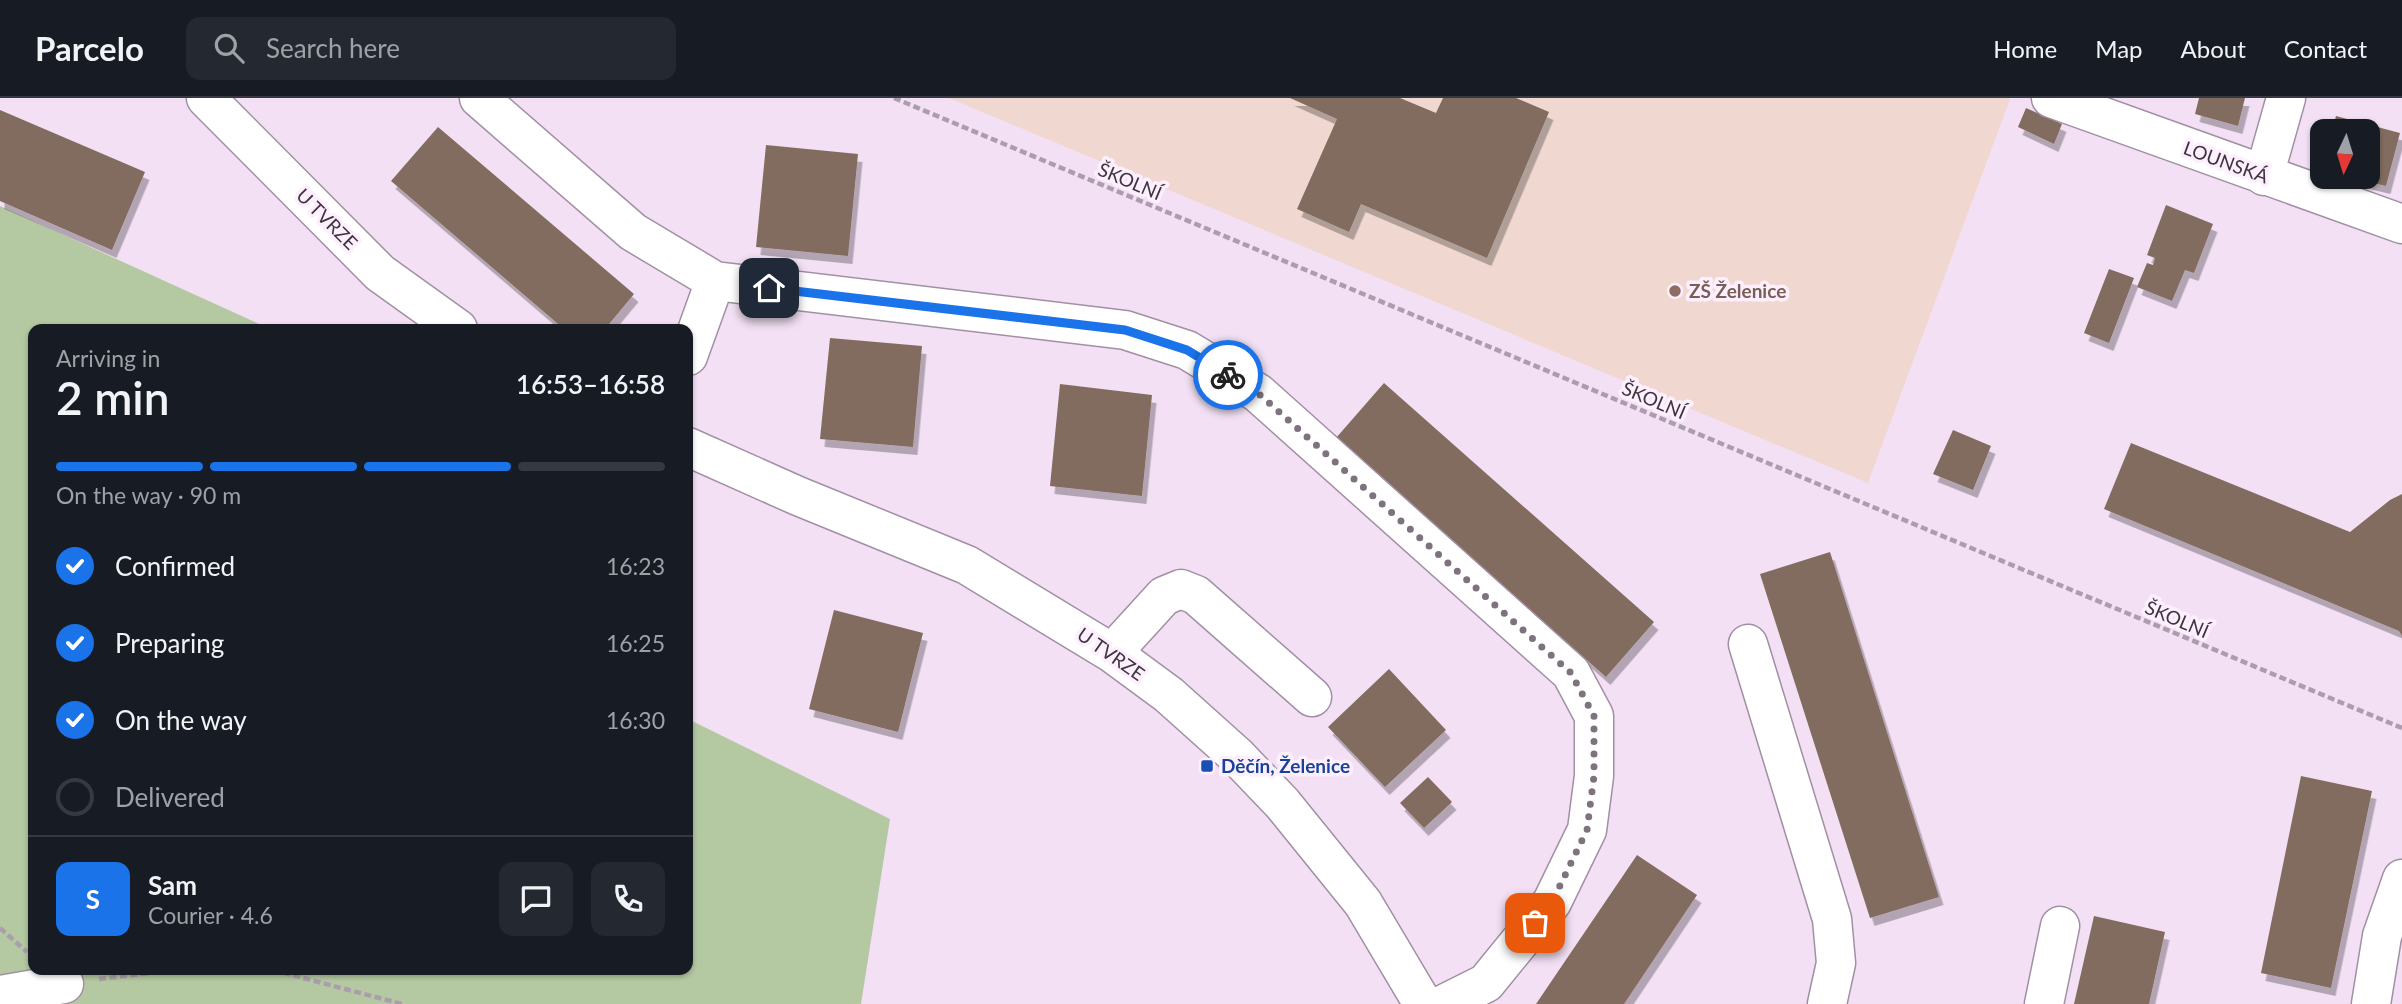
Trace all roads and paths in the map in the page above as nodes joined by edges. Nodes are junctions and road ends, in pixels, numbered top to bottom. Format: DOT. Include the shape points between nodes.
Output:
graph roads {
  1 [pos="205,98"];
  2 [pos="479,98"];
  3 [pos="894,98"];
  4 [pos="2051,98"];
  5 [pos="2286,98"];
  6 [pos="2264,176"];
  7 [pos="2402,225"];
  8 [pos="715,281"];
  9 [pos="451,324"];
  10 [pos="693,342"];
  11 [pos="693,449"];
  12 [pos="1748,644"];
  13 [pos="1112,653"];
  14 [pos="1312,697"];
  15 [pos="2402,728"];
  16 [pos="2402,879"];
  17 [pos="2060,926"];
  18 [pos="0,928"];
  19 [pos="28,953"];
  20 [pos="135,975"];
  21 [pos="292,975"];
  22 [pos="64,984"];
  23 [pos="0,995"];
  24 [pos="402,1004"];
  25 [pos="1423,1004"];
  26 [pos="1444,1004"];
  27 [pos="1827,1004"];
  28 [pos="2044,1004"];
  29 [pos="2371,1004"];
  1 -- 9 [label="street, U TVRZE" via="380,273"];
  2 -- 8 [label="street" via="633,232"];
  3 -- 15 [label="path, ŠKOLNÍ"];
  4 -- 6 [label="street, LOUNSKÁ"];
  5 -- 6 [label="street"];
  6 -- 7 [label="street, LOUNSKÁ"];
  8 -- 10 [label="street"];
  8 -- 26 [label="street" via="1125,330 1187,350 1258,393 1571,673 1594,716 1594,776 1587,830 1552,902 1486,983"];
  11 -- 13 [label="street, U TVRZE" via="967,565"];
  12 -- 27 [label="street" via="1832,919 1836,963"];
  13 -- 14 [label="street" via="1164,596 1181,589 1196,595"];
  13 -- 25 [label="street, U TVRZE" via="1179,704 1282,803 1363,903"];
  16 -- 29 [label="street" via="2382,936"];
  17 -- 28 [label="street"];
  18 -- 19 [label="path"];
  20 -- 22 [label="path"];
  21 -- 24 [label="path"];
  22 -- 23 [label="street"];
}
